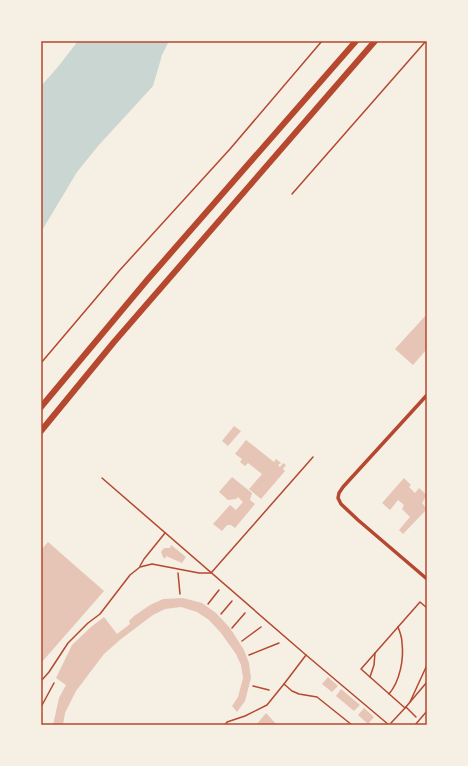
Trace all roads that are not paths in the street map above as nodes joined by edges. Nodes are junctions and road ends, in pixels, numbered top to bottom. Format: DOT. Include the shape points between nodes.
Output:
graph roads {
  1 [pos="356,41"];
  2 [pos="375,41"];
  3 [pos="426,41"];
  4 [pos="292,194"];
  5 [pos="427,395"];
  6 [pos="41,407"];
  7 [pos="41,431"];
  8 [pos="313,457"];
  9 [pos="102,478"];
  10 [pos="165,533"];
  11 [pos="140,566"];
  12 [pos="211,573"];
  13 [pos="427,579"];
  14 [pos="306,655"];
  15 [pos="41,681"];
  16 [pos="54,683"];
  17 [pos="284,684"];
  18 [pos="41,706"];
  19 [pos="427,711"];
  20 [pos="225,725"];
  21 [pos="352,725"];
  22 [pos="390,725"];
  23 [pos="415,725"];
  1 -- 6 [label="highway" via="148,279"];
  2 -- 7 [label="highway" via="114,342"];
  3 -- 4 [label="lane"];
  5 -- 13 [label="street" via="343,487 338,498 358,520"];
  8 -- 12 [label="lane"];
  9 -- 10 [label="lane"];
  10 -- 11 [label="lane"];
  10 -- 12 [label="lane"];
  11 -- 12 [label="lane" via="152,564"];
  11 -- 15 [label="lane" via="100,614 68,643"];
  12 -- 14 [label="lane"];
  14 -- 17 [label="lane"];
  14 -- 22 [label="lane"];
  16 -- 18 [label="lane"];
  17 -- 20 [label="lane" via="267,705"];
  17 -- 21 [label="lane" via="299,694 317,697"];
  19 -- 23 [label="lane"];
}
